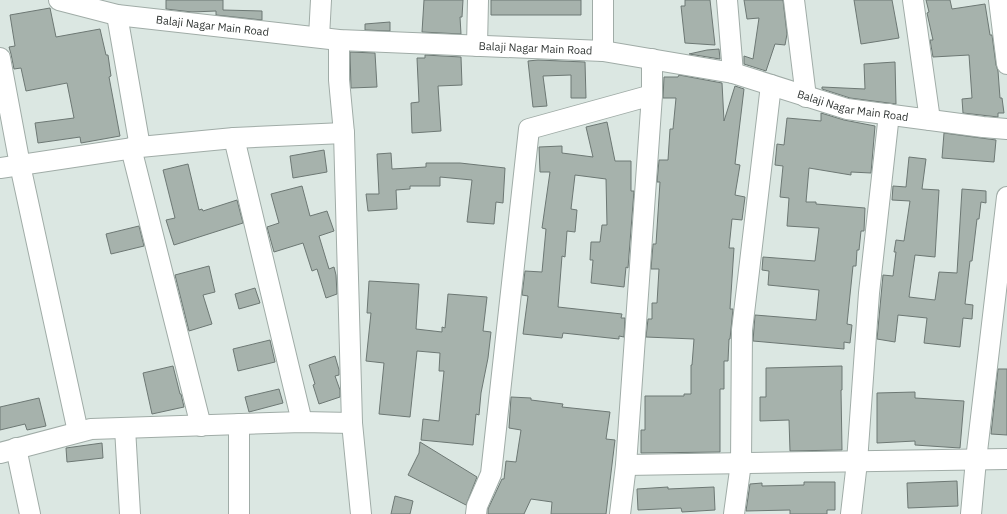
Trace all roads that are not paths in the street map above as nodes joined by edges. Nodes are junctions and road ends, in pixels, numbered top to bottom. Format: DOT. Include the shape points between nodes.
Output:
graph roads {
  1 [pos="59,0"];
  2 [pos="321,0"];
  3 [pos="478,0"];
  4 [pos="603,0"];
  5 [pos="727,0"];
  6 [pos="794,0"];
  7 [pos="913,0"];
  8 [pos="999,0"];
  9 [pos="117,15"];
  10 [pos="1005,29"];
  11 [pos="319,37"];
  12 [pos="339,40"];
  13 [pos="477,46"];
  14 [pos="603,51"];
  15 [pos="0,58"];
  16 [pos="652,59"];
  17 [pos="1007,64"];
  18 [pos="733,73"];
  19 [pos="771,85"];
  20 [pos="652,95"];
  21 [pos="806,97"];
  22 [pos="890,114"];
  23 [pos="930,120"];
  24 [pos="1007,129"];
  25 [pos="344,133"];
  26 [pos="234,138"];
  27 [pos="135,148"];
  28 [pos="20,165"];
  29 [pos="0,168"];
  30 [pos="1007,197"];
  31 [pos="1001,304"];
  32 [pos="302,422"];
  33 [pos="352,423"];
  34 [pos="239,424"];
  35 [pos="201,426"];
  36 [pos="125,428"];
  37 [pos="78,432"];
  38 [pos="8,450"];
  39 [pos="1007,459"];
  40 [pos="976,460"];
  41 [pos="857,462"];
  42 [pos="740,463"];
  43 [pos="626,465"];
  44 [pos="30,514"];
  45 [pos="130,514"];
  46 [pos="239,514"];
  47 [pos="361,514"];
  48 [pos="476,514"];
  49 [pos="620,514"];
  50 [pos="734,514"];
  51 [pos="851,514"];
  52 [pos="971,514"];
  1 -- 9 [label="street, Balaji Nagar Main Road"];
  2 -- 11 [label="street"];
  3 -- 13 [label="street"];
  4 -- 14 [label="street"];
  5 -- 18 [label="street"];
  6 -- 21 [label="street"];
  7 -- 23 [label="street"];
  8 -- 10 [label="street"];
  9 -- 11 [label="street, Balaji Nagar Main Road"];
  9 -- 27 [label="street"];
  10 -- 17 [label="street"];
  11 -- 12 [label="street, Balaji Nagar Main Road"];
  12 -- 13 [label="street, Balaji Nagar Main Road"];
  12 -- 25 [label="street" via="339,80"];
  13 -- 14 [label="street, Balaji Nagar Main Road"];
  14 -- 16 [label="street, Balaji Nagar Main Road"];
  15 -- 28 [label="street"];
  16 -- 18 [label="street, Balaji Nagar Main Road"];
  16 -- 20 [label="street"];
  18 -- 19 [label="street, Balaji Nagar Main Road"];
  19 -- 21 [label="street, Balaji Nagar Main Road"];
  19 -- 42 [label="street" via="742,330"];
  20 -- 43 [label="street"];
  20 -- 48 [label="street" via="529,129 491,474 476,506"];
  21 -- 22 [label="street, Balaji Nagar Main Road" via="847,109"];
  22 -- 23 [label="street, Balaji Nagar Main Road"];
  22 -- 41 [label="street" via="870,293"];
  23 -- 24 [label="street, Balaji Nagar Main Road"];
  25 -- 26 [label="street"];
  25 -- 33 [label="street"];
  26 -- 27 [label="street"];
  26 -- 32 [label="street"];
  27 -- 28 [label="street"];
  27 -- 35 [label="street"];
  28 -- 29 [label="street"];
  28 -- 37 [label="street"];
  30 -- 31 [label="street"];
  31 -- 40 [label="street"];
  32 -- 33 [label="street"];
  32 -- 34 [label="street"];
  33 -- 47 [label="street"];
  34 -- 35 [label="street"];
  34 -- 46 [label="street"];
  35 -- 36 [label="street"];
  36 -- 37 [label="street"];
  36 -- 45 [label="street"];
  37 -- 38 [label="street"];
  38 -- 44 [label="street"];
  39 -- 40 [label="street"];
  40 -- 41 [label="street"];
  40 -- 52 [label="street"];
  41 -- 42 [label="street"];
  41 -- 51 [label="street"];
  42 -- 43 [label="street"];
  42 -- 50 [label="street"];
  43 -- 49 [label="street"];
}
